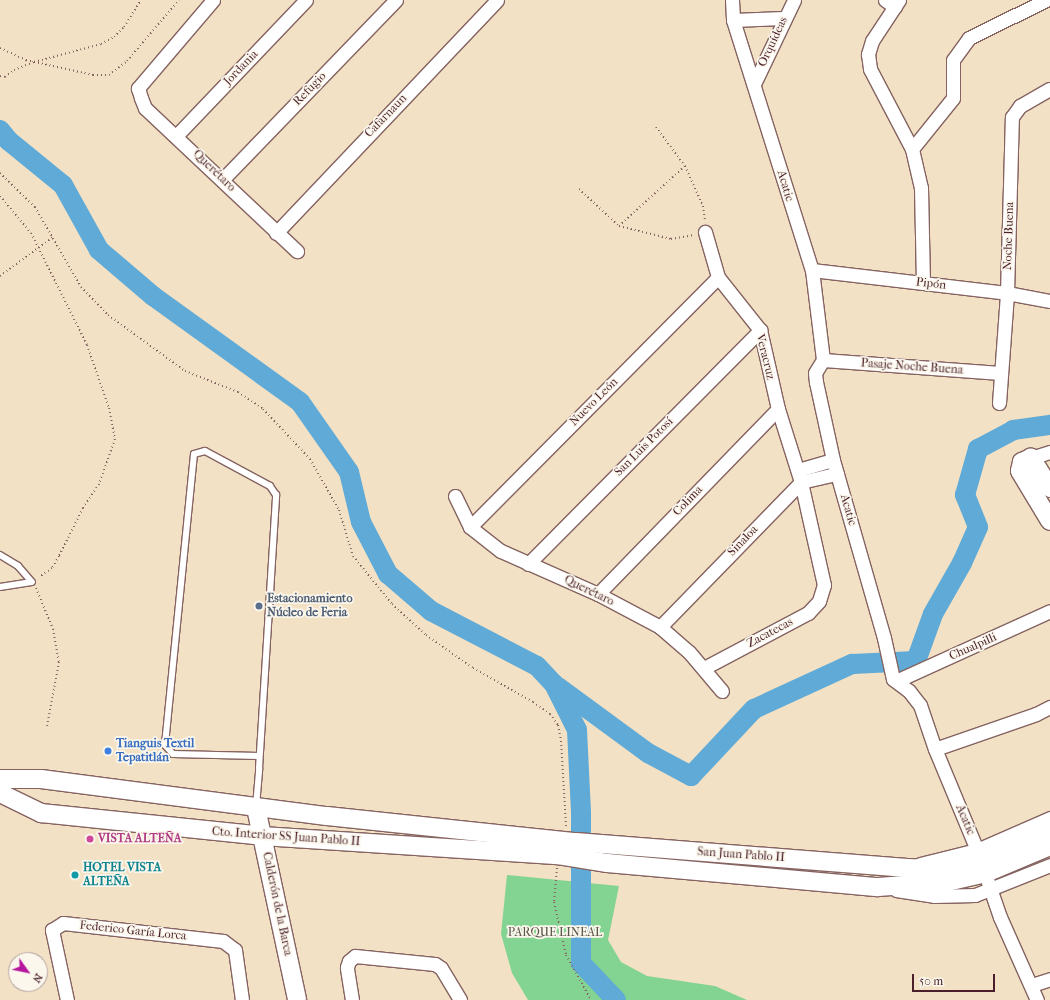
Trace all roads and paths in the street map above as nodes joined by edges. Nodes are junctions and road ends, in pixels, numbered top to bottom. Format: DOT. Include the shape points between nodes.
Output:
graph roads {
  1 [pos="141,0"];
  2 [pos="179,0"];
  3 [pos="213,0"];
  4 [pos="306,0"];
  5 [pos="396,0"];
  6 [pos="497,0"];
  7 [pos="732,0"];
  8 [pos="794,0"];
  9 [pos="1046,0"];
  10 [pos="893,2"];
  11 [pos="783,18"];
  12 [pos="733,20"];
  13 [pos="0,48"];
  14 [pos="34,62"];
  15 [pos="0,76"];
  16 [pos="754,84"];
  17 [pos="1050,89"];
  18 [pos="656,127"];
  19 [pos="176,136"];
  20 [pos="912,149"];
  21 [pos="685,166"];
  22 [pos="0,173"];
  23 [pos="223,179"];
  24 [pos="579,189"];
  25 [pos="0,196"];
  26 [pos="619,226"];
  27 [pos="276,232"];
  28 [pos="705,232"];
  29 [pos="53,237"];
  30 [pos="39,247"];
  31 [pos="297,251"];
  32 [pos="812,270"];
  33 [pos="0,276"];
  34 [pos="718,277"];
  35 [pos="923,283"];
  36 [pos="1007,293"];
  37 [pos="1050,301"];
  38 [pos="760,330"];
  39 [pos="823,360"];
  40 [pos="1001,373"];
  41 [pos="999,403"];
  42 [pos="778,409"];
  43 [pos="1050,452"];
  44 [pos="1031,458"];
  45 [pos="833,460"];
  46 [pos="837,474"];
  47 [pos="799,476"];
  48 [pos="1050,488"];
  49 [pos="455,496"];
  50 [pos="1050,521"];
  51 [pos="470,527"];
  52 [pos="0,555"];
  53 [pos="528,564"];
  54 [pos="32,582"];
  55 [pos="824,585"];
  56 [pos="0,587"];
  57 [pos="598,594"];
  58 [pos="1050,611"];
  59 [pos="660,627"];
  60 [pos="704,668"];
  61 [pos="894,680"];
  62 [pos="722,691"];
  63 [pos="1050,707"];
  64 [pos="47,726"];
  65 [pos="935,749"];
  66 [pos="260,756"];
  67 [pos="0,779"];
  68 [pos="0,793"];
  69 [pos="256,808"];
  70 [pos="1050,818"];
  71 [pos="1050,832"];
  72 [pos="262,836"];
  73 [pos="1050,846"];
  74 [pos="569,850"];
  75 [pos="1050,865"];
  76 [pos="984,868"];
  77 [pos="878,887"];
  78 [pos="1050,979"];
  79 [pos="1032,985"];
  80 [pos="67,1000"];
  81 [pos="242,1000"];
  82 [pos="297,1000"];
  83 [pos="352,1000"];
  84 [pos="460,1000"];
  85 [pos="591,1000"];
  86 [pos="1037,1000"];
  1 -- 14 [label="path" via="124,27 114,37 101,44"];
  2 -- 14 [label="path" via="127,61 109,75 94,75"];
  3 -- 19 [label="street, Querétaro" via="138,88 145,108"];
  4 -- 19 [label="street, Jordania"];
  5 -- 23 [label="street, Refugio"];
  6 -- 27 [label="street, Cafarnaun"];
  7 -- 12 [label="street, Acatic"];
  8 -- 11 [label="street, Orquídeas"];
  9 -- 20 [label="street" via="969,38 953,60 953,98"];
  10 -- 20 [label="street" via="872,41 868,54 870,69"];
  11 -- 12 [label="street"];
  11 -- 16 [label="street, Orquídeas"];
  12 -- 16 [label="street, Acatic"];
  13 -- 14 [label="path"];
  14 -- 15 [label="path" via="14,70 5,77"];
  16 -- 32 [label="street, Acatic"];
  17 -- 36 [label="street, Noche Buena" via="1020,106 1012,117"];
  18 -- 21 [label="path"];
  19 -- 23 [label="street, Querétaro"];
  20 -- 35 [label="street" via="921,188"];
  21 -- 26 [label="path"];
  21 -- 28 [label="path" via="702,206"];
  22 -- 29 [label="path" via="35,207"];
  23 -- 27 [label="street, Querétaro"];
  24 -- 26 [label="path"];
  25 -- 30 [label="path" via="31,233"];
  26 -- 28 [label="path" via="671,239"];
  27 -- 31 [label="street, Querétaro"];
  28 -- 34 [label="street, Veracruz"];
  29 -- 30 [label="path"];
  29 -- 74 [label="path" via="81,287 108,315 185,371 238,392 263,408 310,459 339,510 353,556 392,604 438,644 550,714 558,725 561,741"];
  30 -- 33 [label="path"];
  30 -- 54 [label="path" via="87,345 109,408 115,439 99,484 83,508 59,556 52,568"];
  32 -- 35 [label="street, Pipón"];
  32 -- 39 [label="street, Acatic"];
  34 -- 38 [label="street, Veracruz"];
  34 -- 51 [label="street, Nuevo León"];
  35 -- 36 [label="street, Pipón"];
  36 -- 37 [label="street, Pipón"];
  36 -- 40 [label="street, Noche Buena"];
  38 -- 42 [label="street, Veracruz"];
  38 -- 53 [label="street, San Luis Potosí"];
  39 -- 40 [label="street, Pasaje Noche Buena"];
  39 -- 45 [label="street, Acatic" via="815,372"];
  40 -- 41 [label="street, Noche Buena"];
  42 -- 47 [label="street, Veracruz"];
  42 -- 57 [label="street, Colima"];
  43 -- 44 [label="street"];
  44 -- 48 [label="main road"];
  44 -- 50 [label="main road" via="1022,462 1020,471"];
  45 -- 46 [label="street, Acatic"];
  45 -- 47 [label="street, Sinaloa"];
  46 -- 47 [label="street"];
  46 -- 61 [label="street, Acatic"];
  47 -- 55 [label="street, Veracruz"];
  47 -- 59 [label="street, Sinaloa"];
  49 -- 51 [label="street, Querétaro"];
  51 -- 53 [label="street, Querétaro" via="501,551"];
  52 -- 54 [label="lane" via="18,566"];
  53 -- 57 [label="street, Querétaro"];
  54 -- 56 [label="lane"];
  54 -- 64 [label="path" via="53,629 59,662"];
  55 -- 60 [label="street, Zacatecas" via="819,601 808,613"];
  57 -- 59 [label="street, Querétaro"];
  58 -- 61 [label="street, Chualpilli"];
  59 -- 60 [label="street, Querétaro"];
  60 -- 62 [label="street, Querétaro"];
  61 -- 65 [label="street, Acatic" via="909,691 920,705"];
  63 -- 65 [label="street"];
  65 -- 76 [label="street, Acatic"];
  66 -- 66 [label="lane" via="276,495 270,486 205,450 194,454 165,745 173,754"];
  66 -- 69 [label="lane"];
  67 -- 69 [label="main road, Cto. Interior SS Juan Pablo II" via="41,779"];
  68 -- 72 [label="main road, Cto. Interior SS Juan Pablo II" via="41,813"];
  69 -- 72 [label="main road, Calderón de la Barca"];
  69 -- 74 [label="main road, Cto. Interior SS Juan Pablo II"];
  70 -- 76 [label="street, San Juan Pablo II"];
  71 -- 76 [label="main road, San Juan Pablo II"];
  72 -- 74 [label="main road, Cto. Interior SS Juan Pablo II"];
  72 -- 82 [label="main road, Calderón de la Barca"];
  73 -- 76 [label="main road, San Juan Pablo II"];
  74 -- 76 [label="main road, San Juan Pablo II" via="609,846 907,868"];
  74 -- 77 [label="main road, San Juan Pablo II" via="607,863"];
  74 -- 85 [label="path" via="554,902 566,955"];
  75 -- 76 [label="street, San Juan Pablo II"];
  76 -- 77 [label="main road, San Juan Pablo II" via="947,882"];
  76 -- 77 [label="street, San Juan Pablo II" via="970,887 931,894"];
  76 -- 79 [label="street, Acatic" via="1000,917"];
  78 -- 79 [label="street"];
  79 -- 86 [label="street, Acatic"];
  80 -- 81 [label="street, Federico Garía Lorca" via="52,930 63,923 223,941 235,950"];
  83 -- 84 [label="street" via="347,967 354,956 435,964 441,968"];
}
